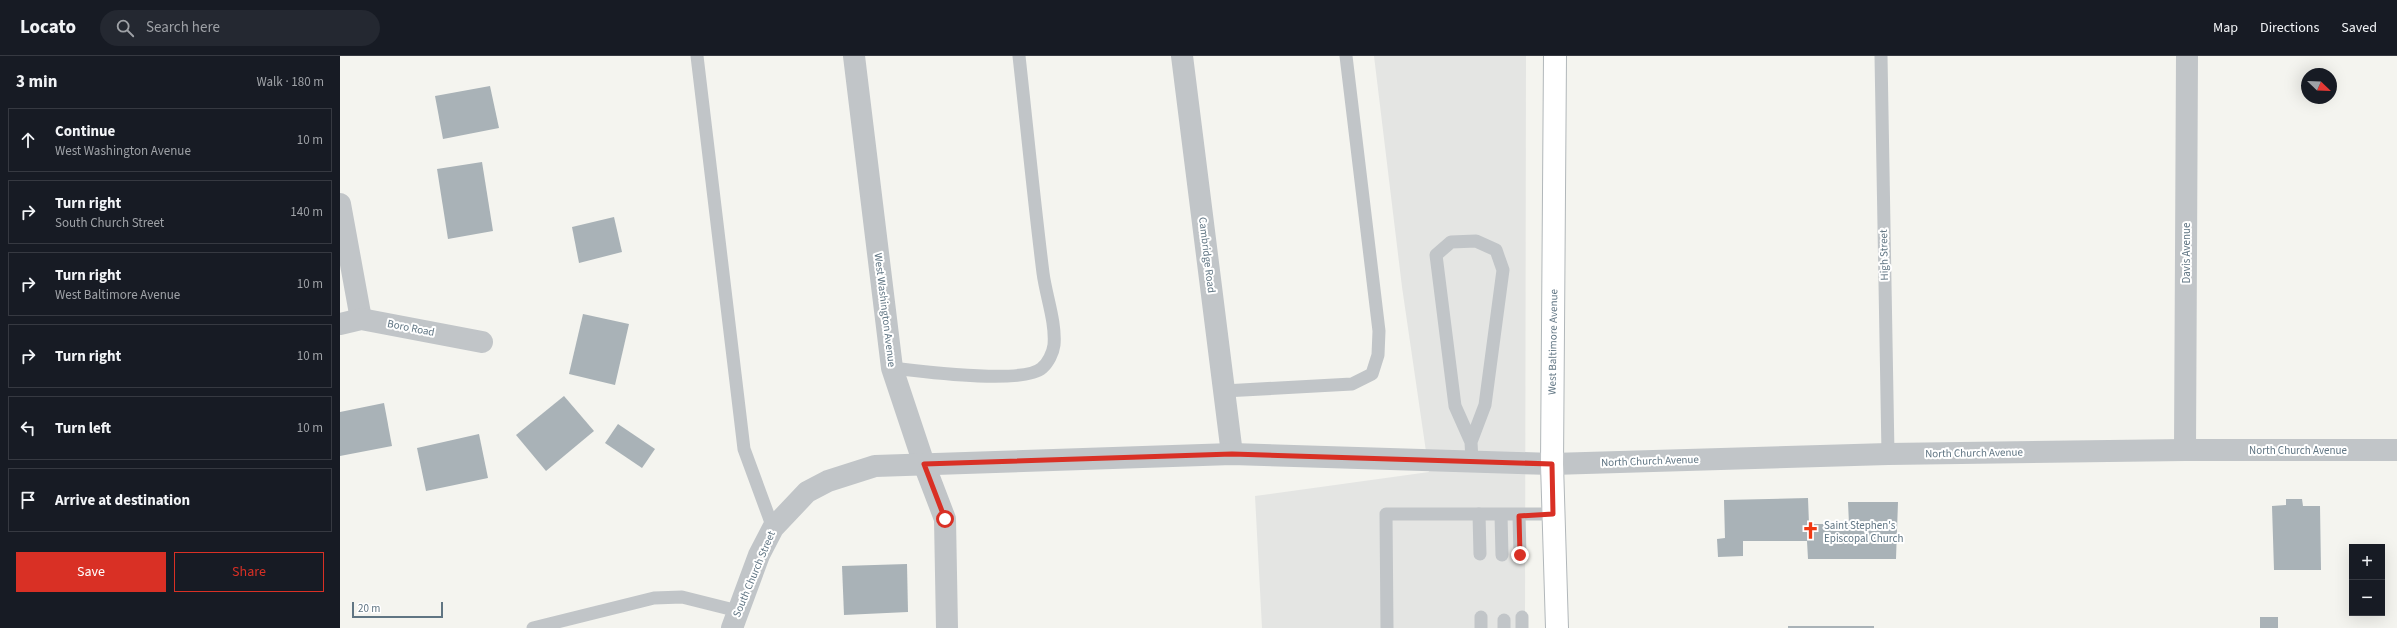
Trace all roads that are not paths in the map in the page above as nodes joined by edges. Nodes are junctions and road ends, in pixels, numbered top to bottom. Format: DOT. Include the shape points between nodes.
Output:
graph roads {
  1 [pos="697,56"];
  2 [pos="854,56"];
  3 [pos="1019,56"];
  4 [pos="1182,56"];
  5 [pos="1346,56"];
  6 [pos="1555,56"];
  7 [pos="1881,56"];
  8 [pos="2187,56"];
  9 [pos="340,204"];
  10 [pos="361,319"];
  11 [pos="340,324"];
  12 [pos="482,342"];
  13 [pos="892,368"];
  14 [pos="1224,391"];
  15 [pos="2185,450"];
  16 [pos="2397,450"];
  17 [pos="1471,452"];
  18 [pos="1232,454"];
  19 [pos="1888,454"];
  20 [pos="924,464"];
  21 [pos="1552,464"];
  22 [pos="1479,514"];
  23 [pos="1501,514"];
  24 [pos="1553,514"];
  25 [pos="1519,516"];
  26 [pos="773,528"];
  27 [pos="1480,554"];
  28 [pos="1502,555"];
  29 [pos="1520,555"];
  30 [pos="735,619"];
  31 [pos="533,628"];
  32 [pos="947,628"];
  33 [pos="1387,628"];
  34 [pos="1557,628"];
  1 -- 26 [label="lane" via="744,449"];
  2 -- 13 [label="street, West Washington Avenue"];
  3 -- 13 [label="lane" via="1043,274 1054,344 1050,358 1041,370 1018,375 981,377"];
  4 -- 14 [label="street, Cambridge Road"];
  5 -- 14 [label="lane" via="1379,331 1378,355 1372,374 1352,384"];
  6 -- 21 [label="main road, West Baltimore Avenue"];
  7 -- 19 [label="lane, High Street"];
  8 -- 15 [label="street, Davis Avenue"];
  9 -- 10 [label="street"];
  10 -- 11 [label="street, Boro Road"];
  10 -- 12 [label="street, Boro Road"];
  13 -- 20 [label="street, West Washington Avenue"];
  14 -- 18 [label="street, Cambridge Road"];
  15 -- 16 [label="street, North Church Avenue"];
  15 -- 19 [label="street, North Church Avenue"];
  17 -- 17 [label="lane" via="1485,405 1503,270 1496,250 1476,241 1451,242 1436,255 1455,406"];
  17 -- 18 [label="street, South Church Street"];
  17 -- 21 [label="street, South Church Street"];
  18 -- 20 [label="street, South Church Street"];
  19 -- 21 [label="street, North Church Avenue"];
  20 -- 26 [label="street, South Church Street" via="875,466 828,481 807,492"];
  20 -- 32 [label="street, West Washington Avenue" via="945,519"];
  21 -- 24 [label="main road, West Baltimore Avenue"];
  22 -- 23 [label="lane"];
  22 -- 27 [label="lane"];
  22 -- 33 [label="lane" via="1386,514"];
  23 -- 25 [label="lane"];
  23 -- 28 [label="lane"];
  24 -- 25 [label="lane"];
  24 -- 34 [label="main road, West Baltimore Avenue"];
  25 -- 29 [label="lane"];
  26 -- 30 [label="street, South Church Street"];
  30 -- 31 [label="lane" via="682,597 654,598"];
}
